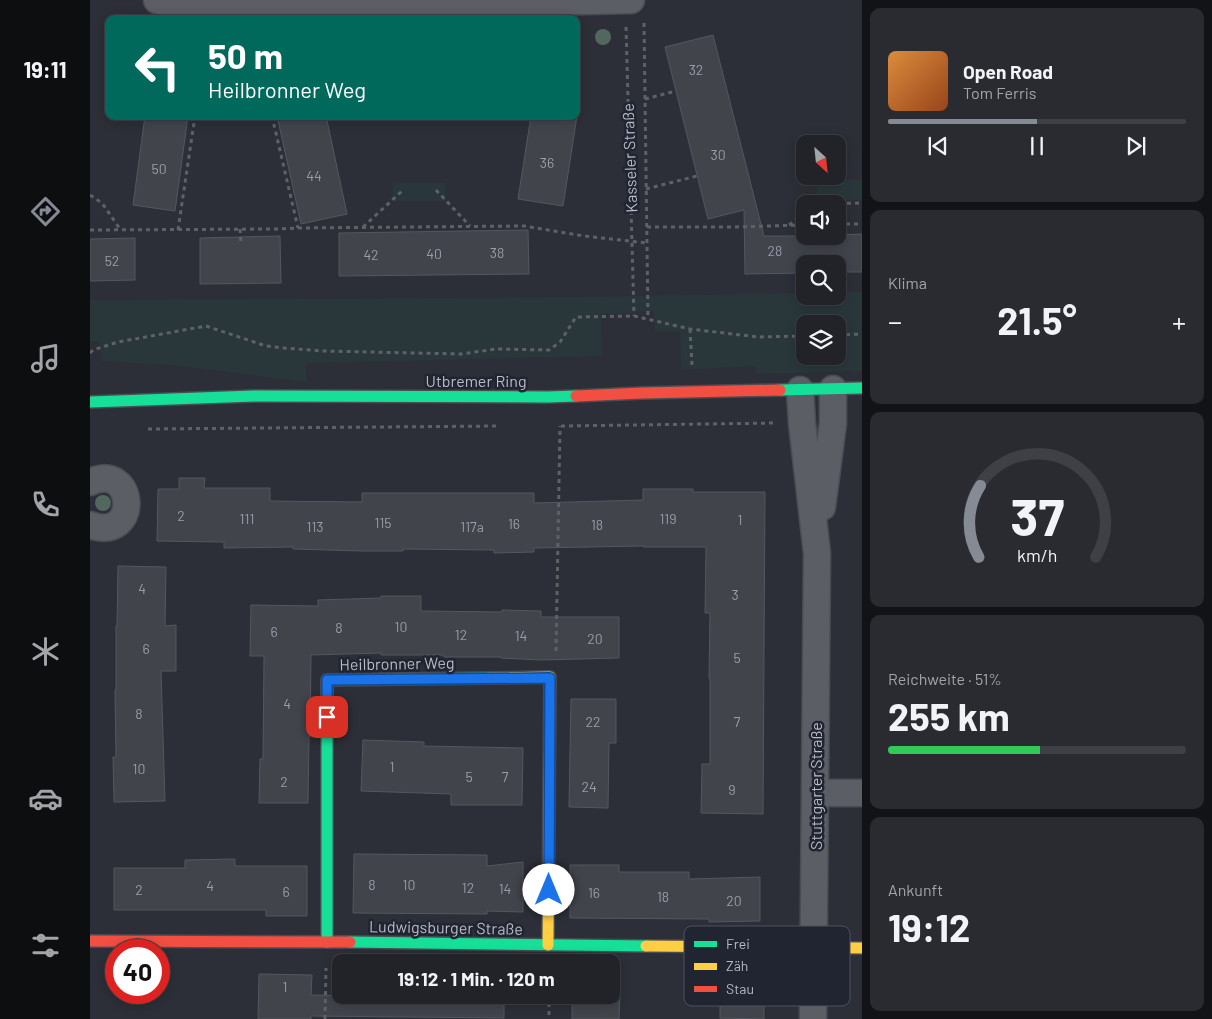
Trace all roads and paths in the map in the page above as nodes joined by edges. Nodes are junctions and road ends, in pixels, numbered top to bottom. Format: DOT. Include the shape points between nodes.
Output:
graph roads {
  1 [pos="157,0"];
  2 [pos="625,0"];
  3 [pos="637,9"];
  4 [pos="676,91"];
  5 [pos="645,99"];
  6 [pos="194,120"];
  7 [pos="273,120"];
  8 [pos="698,176"];
  9 [pos="646,189"];
  10 [pos="436,190"];
  11 [pos="402,191"];
  12 [pos="90,195"];
  13 [pos="846,203"];
  14 [pos="862,203"];
  15 [pos="796,219"];
  16 [pos="846,224"];
  17 [pos="862,224"];
  18 [pos="471,226"];
  19 [pos="788,226"];
  20 [pos="796,226"];
  21 [pos="363,227"];
  22 [pos="647,227"];
  23 [pos="298,228"];
  24 [pos="240,229"];
  25 [pos="90,230"];
  26 [pos="120,230"];
  27 [pos="178,230"];
  28 [pos="631,242"];
  29 [pos="241,243"];
  30 [pos="647,243"];
  31 [pos="634,316"];
  32 [pos="648,320"];
  33 [pos="690,329"];
  34 [pos="862,334"];
  35 [pos="846,335"];
  36 [pos="796,336"];
  37 [pos="90,353"];
  38 [pos="862,388"];
  39 [pos="833,389"];
  40 [pos="800,390"];
  41 [pos="694,392"];
  42 [pos="90,402"];
  43 [pos="802,423"];
  44 [pos="498,426"];
  45 [pos="554,426"];
  46 [pos="560,426"];
  47 [pos="140,429"];
  48 [pos="90,482"];
  49 [pos="90,525"];
  50 [pos="817,553"];
  51 [pos="550,678"];
  52 [pos="815,793"];
  53 [pos="862,793"];
  54 [pos="814,926"];
  55 [pos="90,941"];
  56 [pos="327,942"];
  57 [pos="548,945"];
  58 [pos="684,946"];
  59 [pos="549,1004"];
  60 [pos="813,1006"];
  61 [pos="325,1019"];
  62 [pos="549,1019"];
  63 [pos="813,1019"];
  1 -- 2 [label="street" via="174,5 360,6"];
  2 -- 3 [label="street"];
  2 -- 28 [label="path, Kasseler Straße"];
  3 -- 5 [label="path"];
  4 -- 5 [label="path"];
  5 -- 9 [label="path"];
  6 -- 27 [label="path"];
  7 -- 23 [label="path"];
  8 -- 9 [label="path"];
  9 -- 22 [label="path"];
  10 -- 18 [label="path"];
  11 -- 21 [label="path"];
  12 -- 26 [label="path" via="102,203"];
  13 -- 14 [label="path"];
  15 -- 19 [label="path"];
  16 -- 17 [label="path"];
  18 -- 21 [label="path"];
  18 -- 28 [label="path" via="524,226"];
  19 -- 20 [label="path"];
  19 -- 22 [label="path"];
  21 -- 23 [label="path"];
  22 -- 30 [label="path"];
  23 -- 24 [label="path"];
  24 -- 27 [label="path"];
  24 -- 29 [label="path"];
  25 -- 26 [label="path"];
  26 -- 27 [label="path"];
  28 -- 30 [label="path"];
  28 -- 31 [label="path, Kasseler Straße"];
  30 -- 32 [label="path"];
  31 -- 32 [label="path"];
  31 -- 37 [label="path" via="576,317 560,342 549,350 496,349 461,354 323,351 266,346 206,326 118,342"];
  32 -- 33 [label="path"];
  33 -- 36 [label="path" via="758,337"];
  33 -- 41 [label="path"];
  34 -- 35 [label="path"];
  38 -- 39 [label="street, Utbremer Ring"];
  39 -- 40 [label="street, Utbremer Ring"];
  39 -- 50 [label="street, Stuttgarter Straße" via="833,422"];
  40 -- 41 [label="street, Utbremer Ring"];
  40 -- 43 [label="street, Stuttgarter Straße"];
  41 -- 42 [label="street, Utbremer Ring" via="548,397 254,396"];
  43 -- 46 [label="path"];
  43 -- 50 [label="street, Stuttgarter Straße"];
  44 -- 47 [label="path"];
  45 -- 46 [label="path"];
  46 -- 51 [label="path" via="556,668"];
  48 -- 49 [label="street" via="98,478 115,482 122,487 127,503 122,519 115,524 107,528"];
  50 -- 52 [label="street, Stuttgarter Straße"];
  51 -- 56 [label="street, Heilbronner Weg" via="327,680"];
  51 -- 57 [label="street"];
  52 -- 53 [label="street"];
  52 -- 54 [label="street, Stuttgarter Straße"];
  55 -- 56 [label="street, Ludwigsburger Straße"];
  56 -- 57 [label="street, Ludwigsburger Straße"];
  56 -- 61 [label="path"];
  57 -- 58 [label="street, Ludwigsburger Straße"];
  59 -- 62 [label="path"];
  60 -- 63 [label="street, Stuttgarter Straße"];
}
